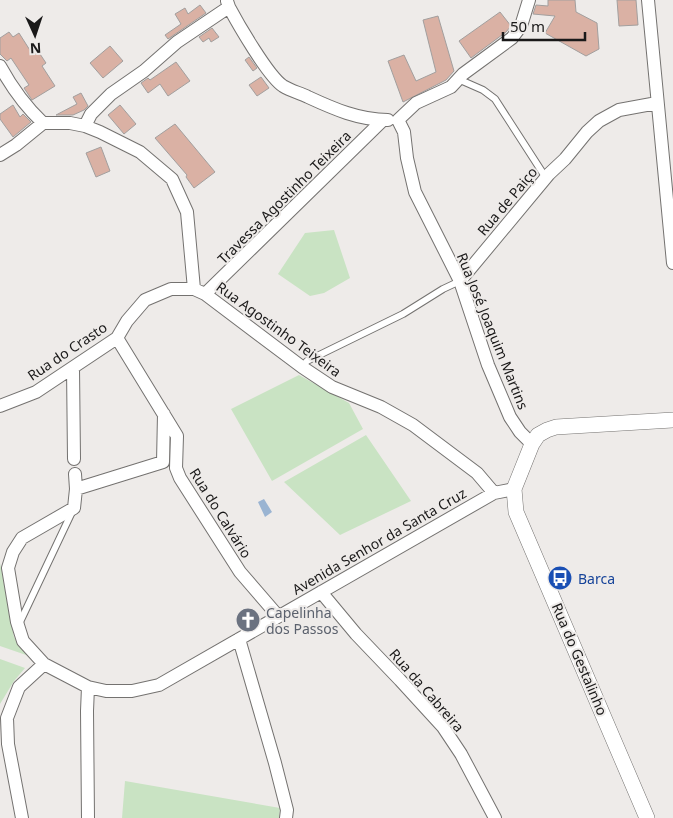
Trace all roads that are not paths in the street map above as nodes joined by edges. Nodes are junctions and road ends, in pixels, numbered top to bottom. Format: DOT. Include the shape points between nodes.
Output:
graph roads {
  1 [pos="529,0"];
  2 [pos="648,0"];
  3 [pos="228,3"];
  4 [pos="0,66"];
  5 [pos="458,79"];
  6 [pos="657,103"];
  7 [pos="383,120"];
  8 [pos="398,120"];
  9 [pos="43,123"];
  10 [pos="85,126"];
  11 [pos="0,155"];
  12 [pos="546,178"];
  13 [pos="673,264"];
  14 [pos="460,281"];
  15 [pos="200,292"];
  16 [pos="117,338"];
  17 [pos="302,366"];
  18 [pos="73,368"];
  19 [pos="0,406"];
  20 [pos="164,414"];
  21 [pos="673,420"];
  22 [pos="532,444"];
  23 [pos="74,459"];
  24 [pos="75,474"];
  25 [pos="76,489"];
  26 [pos="514,489"];
  27 [pos="494,492"];
  28 [pos="74,508"];
  29 [pos="321,592"];
  30 [pos="278,616"];
  31 [pos="18,626"];
  32 [pos="239,639"];
  33 [pos="44,664"];
  34 [pos="88,687"];
  35 [pos="22,818"];
  36 [pos="88,818"];
  37 [pos="286,818"];
  38 [pos="495,818"];
  39 [pos="647,818"];
  1 -- 5 [label="street" via="521,26 512,38"];
  2 -- 6 [label="street"];
  3 -- 7 [label="street" via="244,33 283,86 348,115"];
  3 -- 10 [label="street" via="111,94"];
  4 -- 9 [label="street" via="16,94"];
  5 -- 8 [label="street" via="451,88 416,103"];
  5 -- 12 [label="lane" via="495,99"];
  6 -- 12 [label="street, Rua de Paiço" via="619,110 599,121"];
  6 -- 13 [label="street"];
  7 -- 8 [label="street"];
  7 -- 15 [label="street, Travessa Agostinho Teixeira"];
  8 -- 14 [label="street, Rua José Joaquim Martins" via="404,132 415,192"];
  9 -- 10 [label="street"];
  9 -- 11 [label="street"];
  10 -- 15 [label="street" via="140,152 172,179 187,212"];
  12 -- 14 [label="street, Rua de Paiço"];
  14 -- 17 [label="lane, Rua de Paiço"];
  14 -- 22 [label="street, Rua José Joaquim Martins" via="488,365 510,417"];
  15 -- 16 [label="street, Rua do Crasto" via="171,289 145,300"];
  15 -- 17 [label="street, Rua Agostinho Teixeira"];
  16 -- 18 [label="street, Rua do Crasto"];
  16 -- 20 [label="street, Rua do Calvário"];
  17 -- 27 [label="street, Rua Agostinho Teixeira" via="332,387 413,425 477,473"];
  18 -- 19 [label="street, Rua do Crasto" via="36,392"];
  18 -- 23 [label="street"];
  20 -- 25 [label="street" via="163,462"];
  20 -- 30 [label="street, Rua do Calvário" via="177,436 176,468 180,478 240,572"];
  21 -- 22 [label="street" via="556,428 538,435"];
  22 -- 26 [label="street, Rua do Gestalinho"];
  24 -- 25 [label="street"];
  25 -- 28 [label="street"];
  26 -- 27 [label="street, Avenida Senhor da Santa Cruz"];
  26 -- 39 [label="street, Rua do Gestalinho" via="516,512"];
  27 -- 29 [label="street, Avenida Senhor da Santa Cruz"];
  28 -- 31 [label="lane"];
  28 -- 31 [label="street" via="22,538 13,552 8,568"];
  29 -- 30 [label="street, Avenida Senhor da Santa Cruz"];
  29 -- 38 [label="street, Rua da Cabreira" via="442,728 461,754"];
  30 -- 32 [label="street, Avenida Senhor da Santa Cruz"];
  31 -- 33 [label="street" via="23,641"];
  32 -- 34 [label="street, Avenida Senhor da Santa Cruz" via="159,685 132,691"];
  32 -- 37 [label="street" via="280,782"];
  33 -- 34 [label="street, Avenida Senhor da Santa Cruz"];
  33 -- 35 [label="street" via="19,687 8,718 8,744"];
  34 -- 36 [label="street"];
}
